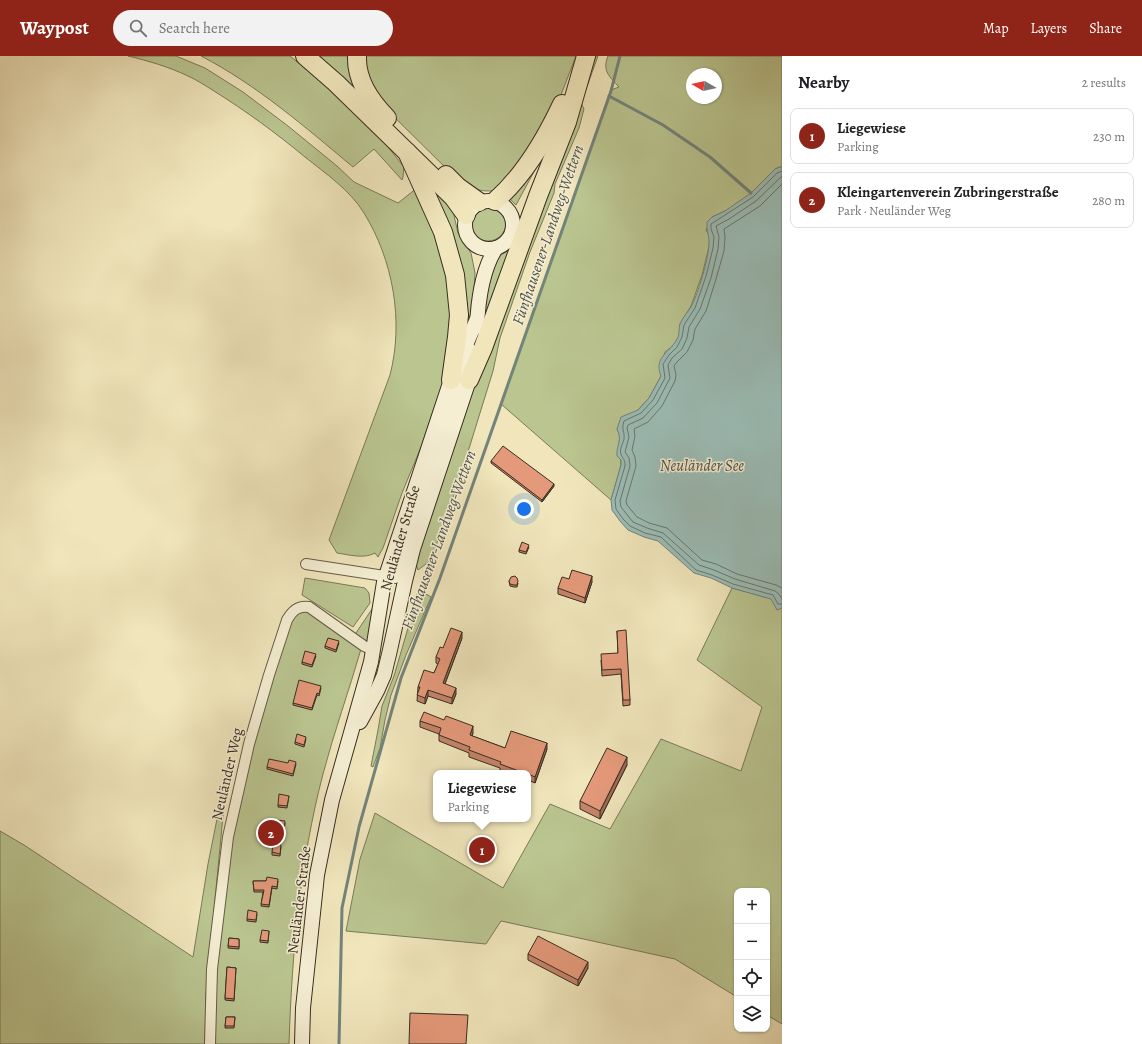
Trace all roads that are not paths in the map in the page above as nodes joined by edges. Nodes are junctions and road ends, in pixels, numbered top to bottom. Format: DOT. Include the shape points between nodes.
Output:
graph roads {
  1 [pos="305,56"];
  2 [pos="358,56"];
  3 [pos="586,56"];
  4 [pos="407,152"];
  5 [pos="487,202"];
  6 [pos="466,215"];
  7 [pos="513,223"];
  8 [pos="474,244"];
  9 [pos="496,248"];
  10 [pos="481,292"];
  11 [pos="477,319"];
  12 [pos="451,380"];
  13 [pos="469,380"];
  14 [pos="306,564"];
  15 [pos="395,578"];
  16 [pos="373,650"];
  17 [pos="342,763"];
  18 [pos="210,1044"];
  19 [pos="302,1044"];
  1 -- 4 [label="highway"];
  2 -- 5 [label="highway" via="361,82 377,108 458,186"];
  3 -- 5 [label="highway" via="550,130 515,181"];
  3 -- 7 [label="highway" via="530,197"];
  3 -- 13 [label="highway" via="567,122"];
  4 -- 6 [label="highway" via="453,197"];
  4 -- 12 [label="highway" via="439,222 455,275 458,321"];
  5 -- 6 [label="main road" via="472,208"];
  5 -- 7 [label="main road" via="502,204 512,215"];
  6 -- 8 [label="main road, Neuländer Straße" via="466,231"];
  7 -- 9 [label="main road, Neuländer Straße" via="509,238 502,246"];
  8 -- 9 [label="main road" via="485,249"];
  8 -- 10 [label="main road, Neuländer Straße" via="479,256"];
  9 -- 10 [label="main road, Neuländer Straße"];
  10 -- 11 [label="main road, Neuländer Straße"];
  11 -- 12 [label="main road, Neuländer Straße"];
  11 -- 13 [label="main road, Neuländer Straße"];
  11 -- 15 [label="street" via="467,361"];
  12 -- 15 [label="main road, Neuländer Straße"];
  13 -- 15 [label="main road, Neuländer Straße" via="424,514"];
  14 -- 15 [label="street"];
  15 -- 16 [label="main road, Neuländer Straße" via="381,594"];
  15 -- 17 [label="main road, Neuländer Straße" via="390,650 384,675 352,737"];
  16 -- 17 [label="main road, Neuländer Straße"];
  16 -- 18 [label="street, Neuländer Weg" via="309,607 298,607 287,620 251,737 228,837 212,969"];
  17 -- 19 [label="main road, Neuländer Straße" via="317,875 303,1008"];
}
